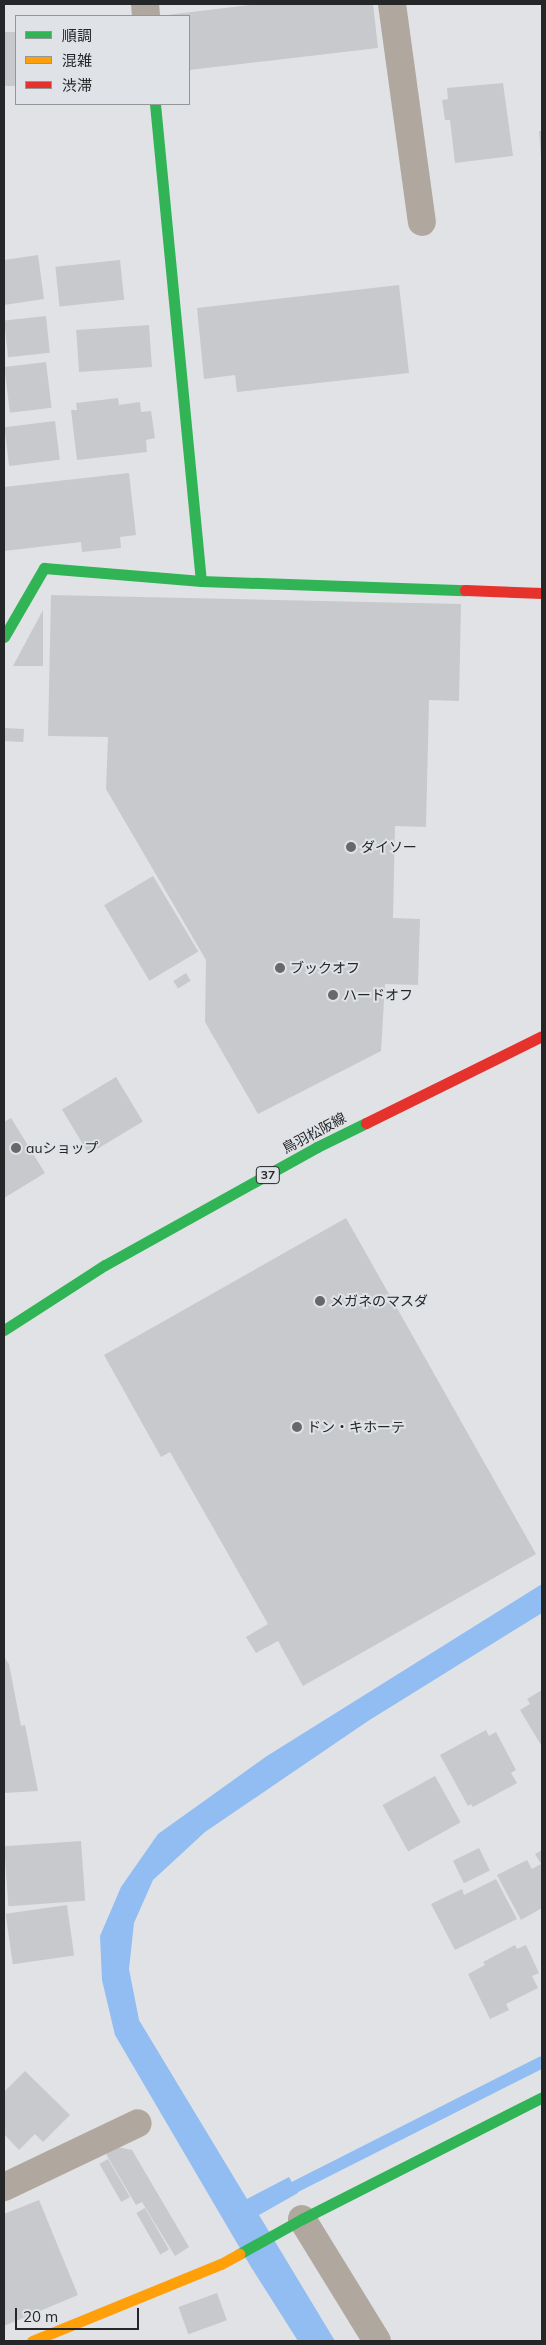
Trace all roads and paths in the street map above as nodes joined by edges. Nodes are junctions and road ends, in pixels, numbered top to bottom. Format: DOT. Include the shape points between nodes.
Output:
graph roads {
  1 [pos="392,4"];
  2 [pos="154,105"];
  3 [pos="422,222"];
  4 [pos="202,581"];
  5 [pos="542,593"];
  6 [pos="4,637"];
  7 [pos="542,1036"];
  8 [pos="4,1330"];
  9 [pos="542,2097"];
  10 [pos="138,2123"];
  11 [pos="4,2187"];
  12 [pos="292,2225"];
  13 [pos="32,2341"];
  14 [pos="377,2341"];
  1 -- 3 [label="street"];
  2 -- 4 [label="street"];
  4 -- 5 [label="street"];
  4 -- 6 [label="street" via="44,568"];
  7 -- 8 [label="street, 鳥羽松阪線 / 37" via="317,1147 105,1265"];
  9 -- 12 [label="street"];
  10 -- 11 [label="street"];
  12 -- 13 [label="street" via="233,2258"];
  12 -- 14 [label="street"];
}
